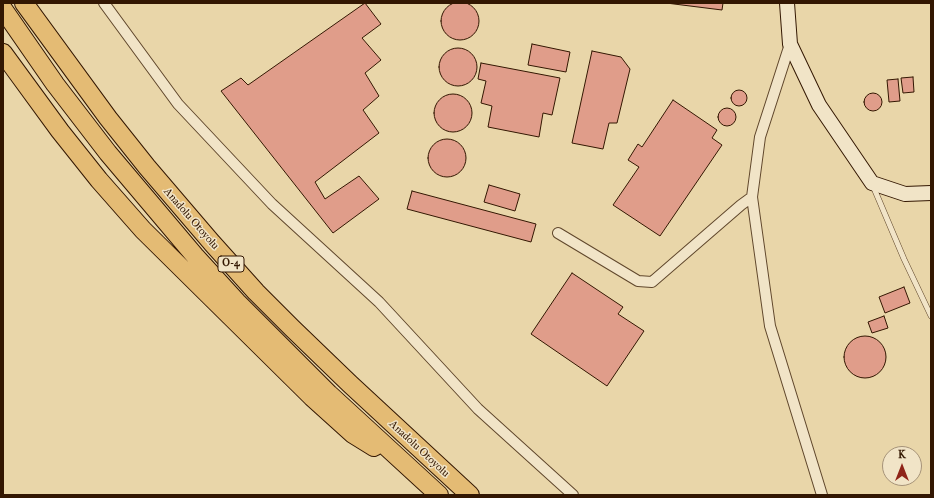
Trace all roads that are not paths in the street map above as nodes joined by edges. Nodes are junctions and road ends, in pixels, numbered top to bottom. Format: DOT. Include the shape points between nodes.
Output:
graph roads {
  1 [pos="24,3"];
  2 [pos="104,3"];
  3 [pos="787,3"];
  4 [pos="3,9"];
  5 [pos="790,44"];
  6 [pos="3,53"];
  7 [pos="872,183"];
  8 [pos="931,193"];
  9 [pos="752,197"];
  10 [pos="558,232"];
  11 [pos="931,316"];
  12 [pos="406,465"];
  13 [pos="439,495"];
  14 [pos="470,495"];
  15 [pos="573,495"];
  16 [pos="822,495"];
  1 -- 14 [label="highway, Anadolu Otoyolu / O-4" via="146,167 256,292 350,384"];
  2 -- 15 [label="street" via="178,104 267,199 379,302 478,409"];
  3 -- 5 [label="street"];
  4 -- 12 [label="highway, Anadolu Otoyolu / O-4" via="55,84 108,153 195,256 329,394"];
  5 -- 7 [label="street" via="819,105"];
  5 -- 9 [label="street" via="760,137"];
  6 -- 12 [label="highway" via="60,131 143,230 353,434"];
  7 -- 8 [label="street" via="905,194"];
  7 -- 11 [label="lane"];
  9 -- 10 [label="street" via="652,282 638,281"];
  9 -- 16 [label="street" via="770,326"];
  12 -- 13 [label="highway, Anadolu Otoyolu / O-4"];
}
